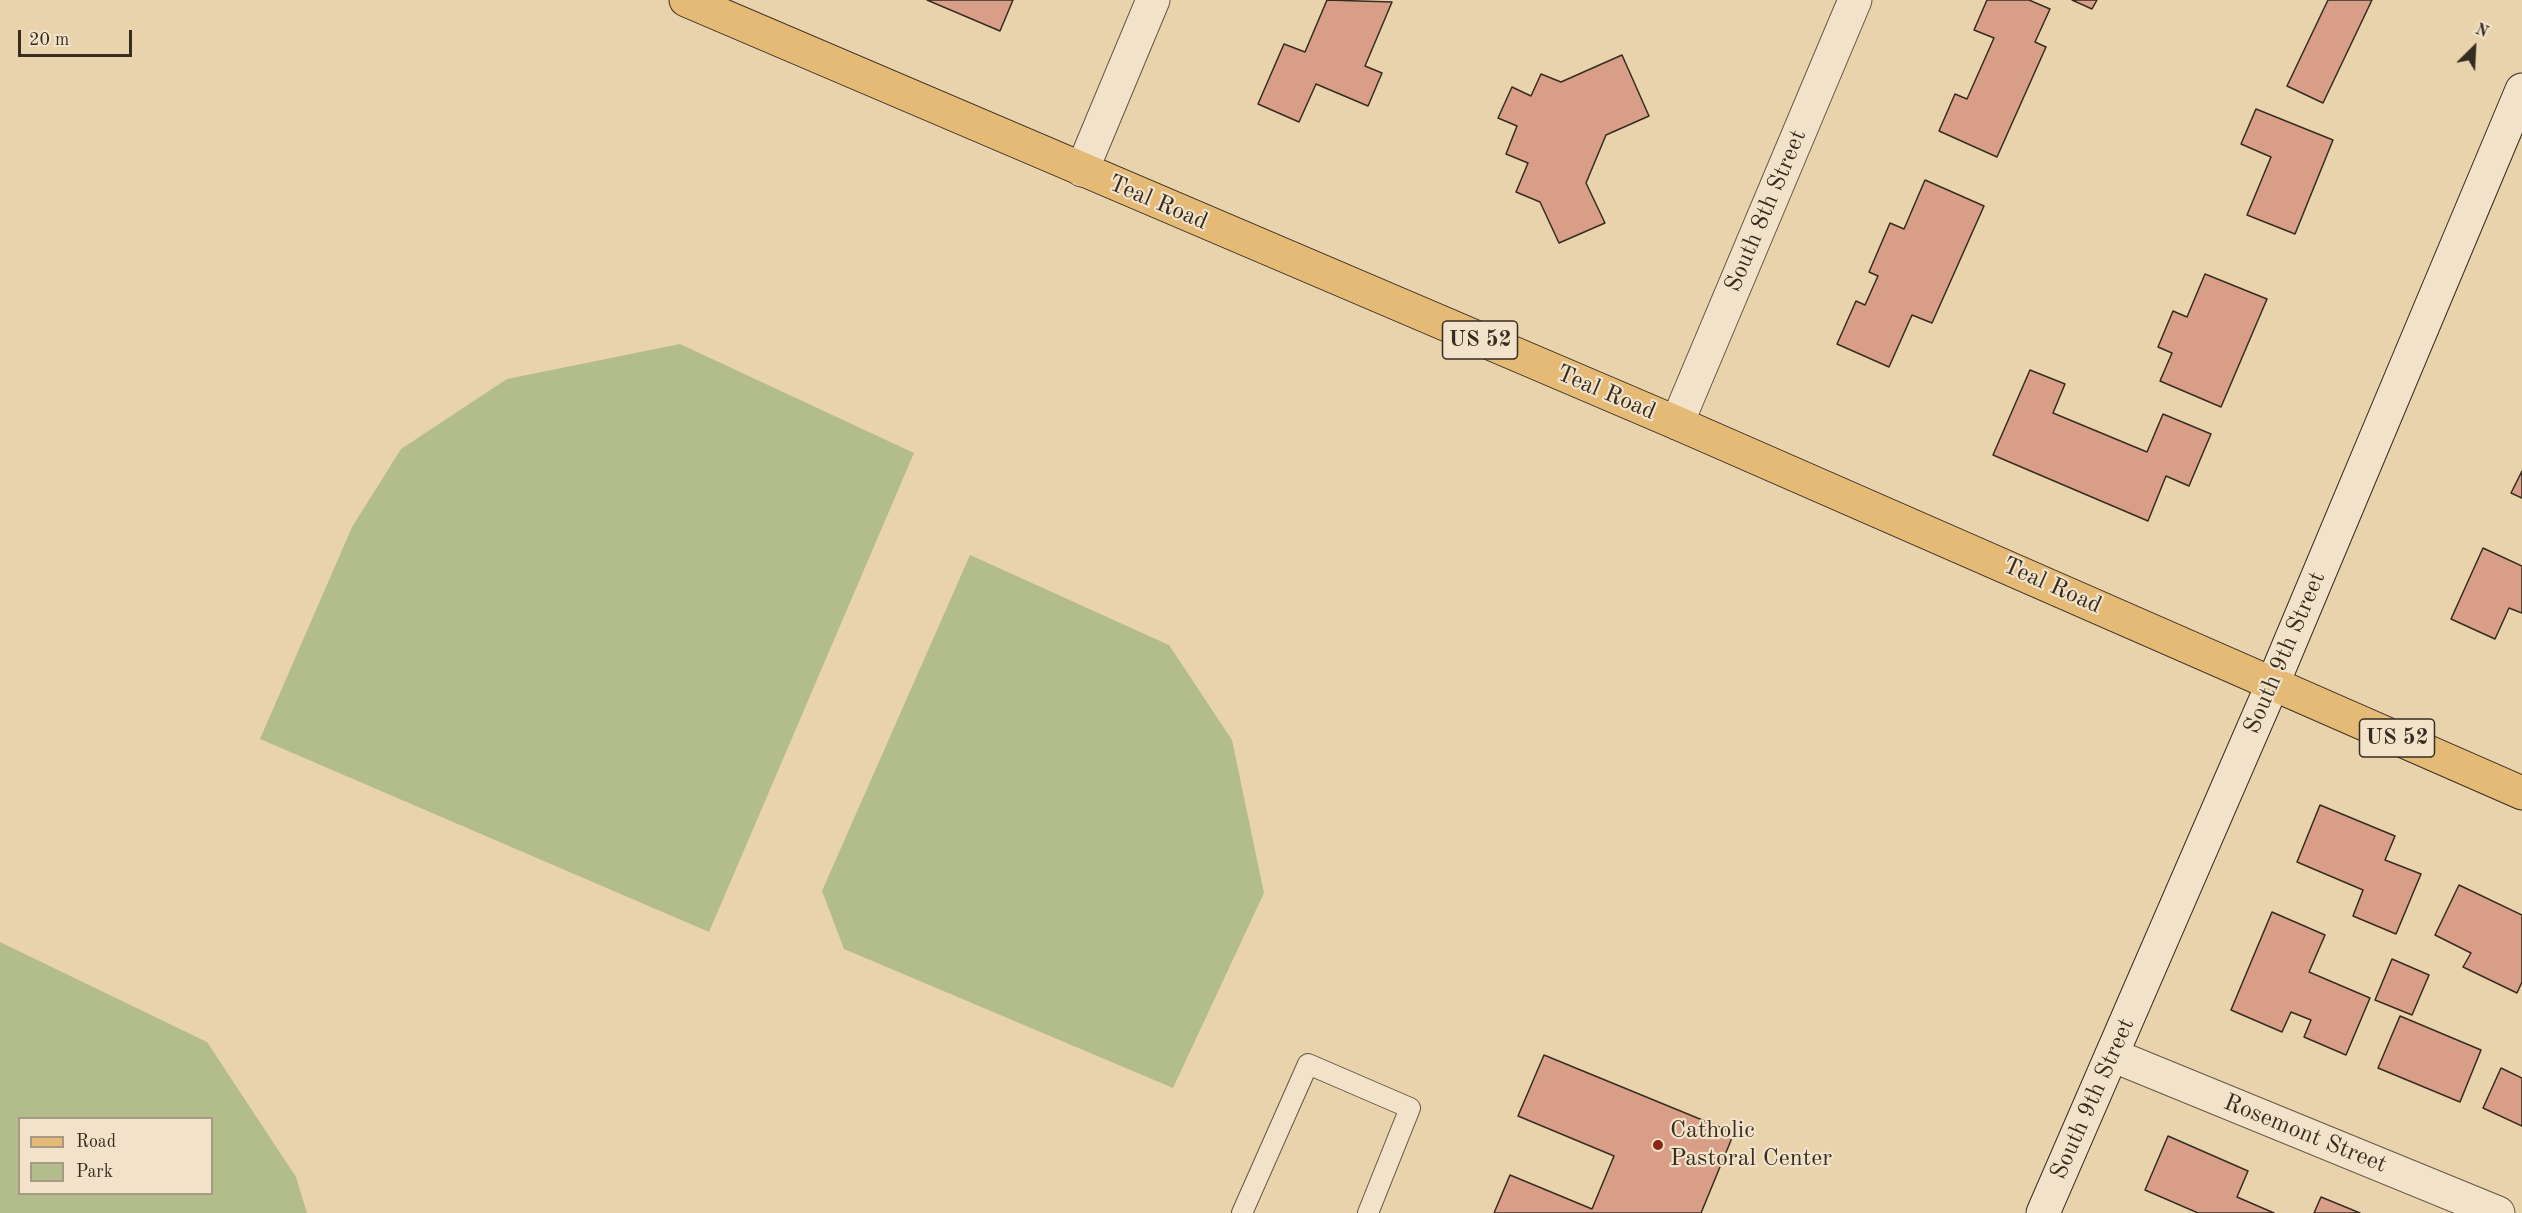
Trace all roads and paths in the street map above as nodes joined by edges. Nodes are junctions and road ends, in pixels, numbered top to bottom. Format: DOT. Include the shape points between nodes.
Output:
graph roads {
  1 [pos="686,0"];
  2 [pos="1153,0"];
  3 [pos="1855,0"];
  4 [pos="2522,90"];
  5 [pos="1082,170"];
  6 [pos="1677,423"];
  7 [pos="2273,683"];
  8 [pos="2522,793"];
  9 [pos="2112,1055"];
  10 [pos="1242,1213"];
  11 [pos="1368,1213"];
  12 [pos="2043,1213"];
  13 [pos="2498,1213"];
  1 -- 5 [label="main road, Teal Road / US 52"];
  2 -- 5 [label="street"];
  3 -- 6 [label="street, South 8th Street"];
  4 -- 7 [label="street, South 9th Street"];
  5 -- 6 [label="main road, Teal Road / US 52"];
  6 -- 7 [label="main road, Teal Road / US 52"];
  7 -- 8 [label="main road, Teal Road / US 52"];
  7 -- 9 [label="street, South 9th Street"];
  9 -- 12 [label="street, South 9th Street"];
  9 -- 13 [label="street, Rosemont Street"];
  10 -- 11 [label="lane" via="1308,1065 1410,1108"];
}
